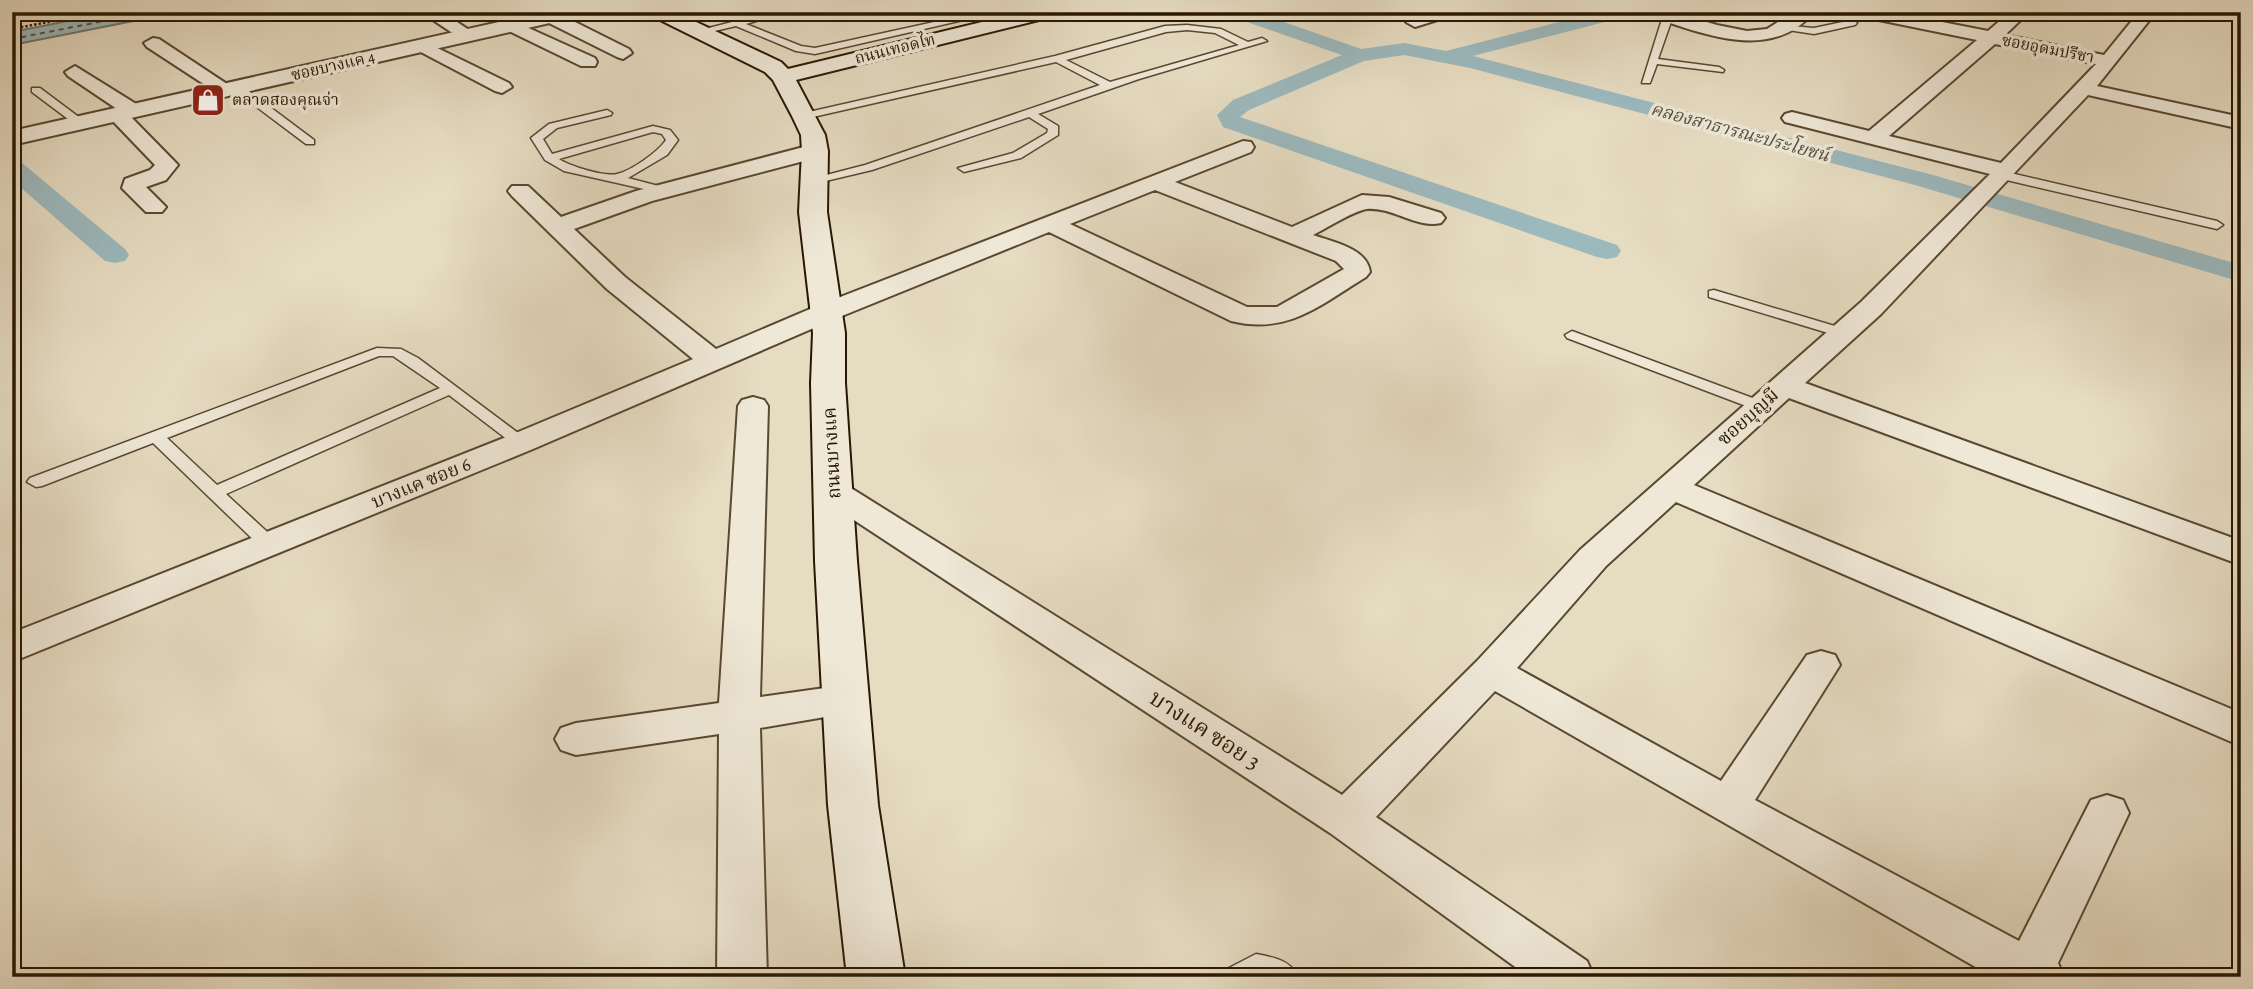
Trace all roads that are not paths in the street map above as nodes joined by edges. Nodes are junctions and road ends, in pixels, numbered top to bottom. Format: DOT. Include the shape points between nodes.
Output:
graph roads {
  1 [pos="429,12"];
  2 [pos="659,12"];
  3 [pos="783,12"];
  4 [pos="994,12"];
  5 [pos="1048,12"];
  6 [pos="1444,12"];
  7 [pos="1806,12"];
  8 [pos="2021,12"];
  9 [pos="2148,12"];
  10 [pos="1661,14"];
  11 [pos="561,15"];
  12 [pos="1012,16"];
  13 [pos="1858,18"];
  14 [pos="1415,22"];
  15 [pos="718,23"];
  16 [pos="513,26"];
  17 [pos="1779,28"];
  18 [pos="469,36"];
  19 [pos="1988,38"];
  20 [pos="1262,41"];
  21 [pos="153,43"];
  22 [pos="1246,45"];
  23 [pos="423,46"];
  24 [pos="623,53"];
  25 [pos="1057,59"];
  26 [pos="1653,61"];
  27 [pos="2109,61"];
  28 [pos="588,62"];
  29 [pos="1718,70"];
  30 [pos="75,72"];
  31 [pos="783,77"];
  32 [pos="1646,81"];
  33 [pos="1109,86"];
  34 [pos="502,87"];
  35 [pos="2081,88"];
  36 [pos="232,89"];
  37 [pos="36,90"];
  38 [pos="125,113"];
  39 [pos="607,113"];
  40 [pos="1030,113"];
  41 [pos="804,116"];
  42 [pos="1792,118"];
  43 [pos="80,123"];
  44 [pos="2241,123"];
  45 [pos="15,138"];
  46 [pos="1872,139"];
  47 [pos="310,142"];
  48 [pos="1243,147"];
  49 [pos="549,158"];
  50 [pos="814,166"];
  51 [pos="964,169"];
  52 [pos="2004,173"];
  53 [pos="617,179"];
  54 [pos="1155,182"];
  55 [pos="520,191"];
  56 [pos="662,191"];
  57 [pos="154,207"];
  58 [pos="1433,218"];
  59 [pos="1051,224"];
  60 [pos="2217,225"];
  61 [pos="557,227"];
  62 [pos="1292,236"];
  63 [pos="1714,293"];
  64 [pos="827,312"];
  65 [pos="1843,333"];
  66 [pos="1572,335"];
  67 [pos="714,361"];
  68 [pos="451,389"];
  69 [pos="1771,395"];
  70 [pos="753,405"];
  71 [pos="155,436"];
  72 [pos="522,442"];
  73 [pos="36,482"];
  74 [pos="1670,486"];
  75 [pos="215,492"];
  76 [pos="834,492"];
  77 [pos="270,545"];
  78 [pos="2241,554"];
  79 [pos="12,648"];
  80 [pos="1821,665"];
  81 [pos="1491,671"];
  82 [pos="846,700"];
  83 [pos="739,716"];
  84 [pos="2241,730"];
  85 [pos="576,739"];
  86 [pos="1728,806"];
  87 [pos="2107,813"];
  88 [pos="1346,820"];
  89 [pos="2034,974"];
  90 [pos="742,977"];
  91 [pos="876,977"];
  92 [pos="1236,977"];
  93 [pos="1285,977"];
  94 [pos="1569,977"];
  1 -- 18 [label="street"];
  2 -- 15 [label="main road, ถนนบางแค"];
  3 -- 15 [label="lane"];
  4 -- 15 [label="lane" via="814,51"];
  5 -- 12 [label="main road, ถนนเทอดไท"];
  6 -- 14 [label="street"];
  7 -- 17 [label="street"];
  8 -- 19 [label="street"];
  9 -- 27 [label="street, ซอยบุญมี"];
  10 -- 17 [label="street" via="1743,35 1758,36"];
  10 -- 26 [label="lane"];
  11 -- 16 [label="main road, ซอยบางแค 4"];
  11 -- 24 [label="street"];
  12 -- 31 [label="main road, ถนนเทอดไท"];
  13 -- 17 [label="lane" via="1814,31"];
  13 -- 19 [label="street, ซอยอุดมปรีชา"];
  15 -- 31 [label="main road, ถนนบางแค"];
  16 -- 18 [label="main road, ซอยบางแค 4"];
  16 -- 28 [label="street"];
  18 -- 23 [label="main road, ซอยบางแค 4"];
  19 -- 27 [label="street, ซอยอุดมปรีชา"];
  19 -- 46 [label="street"];
  20 -- 22 [label="lane"];
  21 -- 36 [label="street"];
  22 -- 25 [label="lane" via="1223,32 1182,27"];
  22 -- 33 [label="lane"];
  23 -- 34 [label="street"];
  23 -- 36 [label="main road, ซอยบางแค 4"];
  25 -- 33 [label="lane"];
  25 -- 41 [label="lane"];
  26 -- 29 [label="lane"];
  26 -- 32 [label="lane"];
  27 -- 35 [label="street, ซอยบุญมี"];
  30 -- 38 [label="street"];
  31 -- 41 [label="main road, ถนนบางแค"];
  33 -- 40 [label="lane"];
  35 -- 44 [label="street"];
  35 -- 52 [label="street, ซอยบุญมี"];
  36 -- 38 [label="main road, ซอยบางแค 4"];
  36 -- 47 [label="lane"];
  37 -- 43 [label="lane"];
  38 -- 43 [label="main road, ซอยบางแค 4"];
  38 -- 57 [label="street" via="167,165 133,184"];
  39 -- 49 [label="lane" via="553,126 537,138"];
  40 -- 50 [label="lane" via="868,168"];
  40 -- 51 [label="lane" via="1054,128 1052,135 1017,156"];
  41 -- 50 [label="main road, ถนนบางแค" via="813,135"];
  42 -- 46 [label="street"];
  43 -- 45 [label="main road, ซอยบางแค 4"];
  46 -- 52 [label="street"];
  48 -- 54 [label="street, บางแค ซอย 6"];
  49 -- 53 [label="lane" via="559,166"];
  49 -- 53 [label="lane" via="653,129 666,132 672,140 663,153"];
  50 -- 56 [label="street"];
  50 -- 64 [label="main road, ถนนบางแค" via="813,212"];
  52 -- 60 [label="lane"];
  52 -- 65 [label="street, ซอยบุญมี"];
  53 -- 56 [label="lane"];
  54 -- 59 [label="street, บางแค ซอย 6"];
  54 -- 62 [label="street"];
  55 -- 61 [label="street"];
  56 -- 61 [label="street"];
  58 -- 62 [label="street" via="1389,204 1363,202"];
  59 -- 62 [label="street" via="1241,315 1261,317 1283,315 1357,272 1356,264 1345,256"];
  59 -- 64 [label="street, บางแค ซอย 6"];
  61 -- 67 [label="street" via="616,283"];
  63 -- 65 [label="lane"];
  64 -- 67 [label="street, บางแค ซอย 6"];
  64 -- 76 [label="main road, ถนนบางแค"];
  65 -- 69 [label="street, ซอยบุญมี"];
  66 -- 69 [label="lane"];
  67 -- 72 [label="street, บางแค ซอย 6"];
  68 -- 71 [label="lane" via="396,352 377,352"];
  68 -- 72 [label="lane"];
  68 -- 75 [label="lane"];
  69 -- 74 [label="street, ซอยบุญมี"];
  69 -- 78 [label="street"];
  70 -- 83 [label="street"];
  71 -- 73 [label="lane"];
  71 -- 75 [label="lane"];
  72 -- 77 [label="street, บางแค ซอย 6"];
  74 -- 81 [label="street, ซอยบุญมี" via="1593,558"];
  74 -- 84 [label="street"];
  75 -- 77 [label="lane"];
  76 -- 82 [label="main road, ถนนบางแค"];
  76 -- 88 [label="street, บางแค ซอย 3"];
  77 -- 79 [label="street, บางแค ซอย 6"];
  80 -- 86 [label="street"];
  81 -- 86 [label="street"];
  81 -- 88 [label="street, ซอยบุญมี"];
  82 -- 83 [label="street"];
  82 -- 91 [label="main road, ถนนบางแค" via="853,805"];
  83 -- 85 [label="street"];
  83 -- 90 [label="street"];
  86 -- 89 [label="street"];
  87 -- 89 [label="street"];
  88 -- 94 [label="street, บางแค ซอย 3"];
  92 -- 93 [label="lane" via="1256,966"];
}
